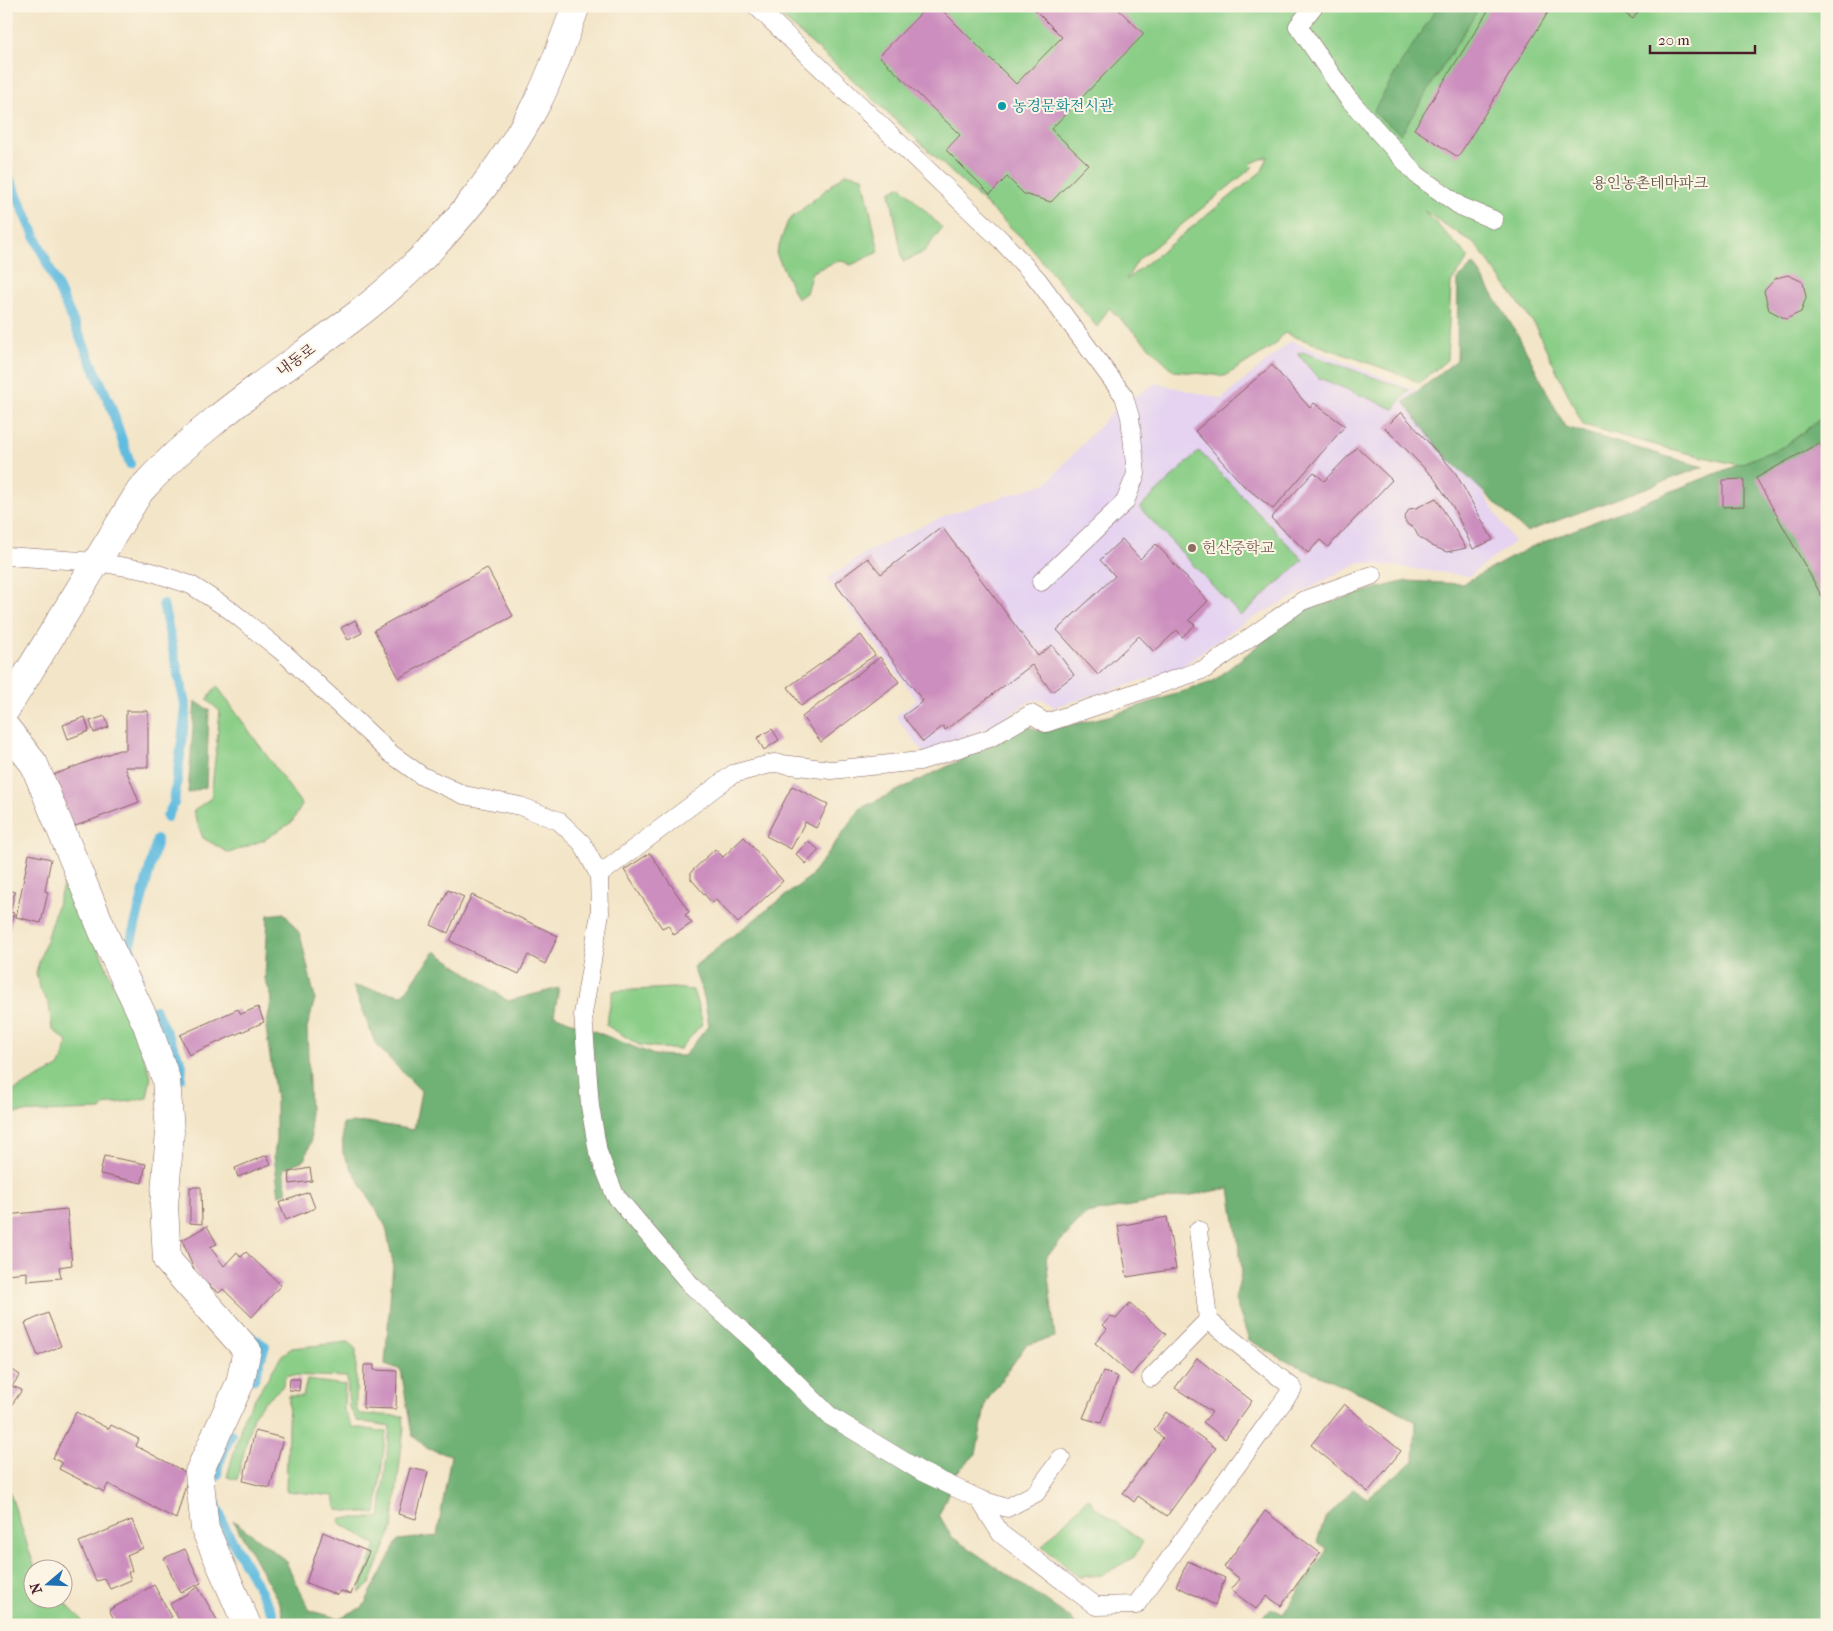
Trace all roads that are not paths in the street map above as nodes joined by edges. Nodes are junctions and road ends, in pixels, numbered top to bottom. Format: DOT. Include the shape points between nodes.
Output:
graph roads {
  1 [pos="576,6"];
  2 [pos="756,6"];
  3 [pos="1314,6"];
  4 [pos="1494,220"];
  5 [pos="6,556"];
  6 [pos="97,562"];
  7 [pos="1373,575"];
  8 [pos="1041,582"];
  9 [pos="6,709"];
  10 [pos="6,728"];
  11 [pos="599,875"];
  12 [pos="1198,1230"];
  13 [pos="1208,1320"];
  14 [pos="1151,1378"];
  15 [pos="1061,1458"];
  16 [pos="979,1499"];
  17 [pos="247,1625"];
  1 -- 6 [label="street, 내동로" via="538,100 514,144 448,229 364,310 209,424 164,464 140,491"];
  2 -- 8 [label="lane" via="1001,240 1038,280 1124,396 1130,417 1136,474 1125,502"];
  3 -- 4 [label="lane" via="1298,26 1346,97 1417,175 1460,206"];
  5 -- 6 [label="lane"];
  6 -- 9 [label="street, 내동로"];
  6 -- 11 [label="lane" via="149,570 191,585 230,610 285,654 390,752 422,776 464,795 520,806 559,821 582,843"];
  7 -- 11 [label="lane" via="1302,601 1205,670 1046,723 1031,714 990,738 920,761 832,770 774,763 733,774"];
  10 -- 17 [label="street" via="34,764 106,938 147,1025 166,1079 170,1132 164,1205 167,1260 247,1350 240,1384 199,1472 205,1529"];
  11 -- 16 [label="lane" via="600,913 583,1014 590,1106 598,1152 615,1195 691,1284 830,1416 922,1472"];
  12 -- 13 [label="lane"];
  13 -- 14 [label="lane"];
  13 -- 16 [label="lane" via="1294,1388 1136,1604 1096,1606 1001,1534"];
  15 -- 16 [label="lane" via="1036,1493 1007,1508"];
}
